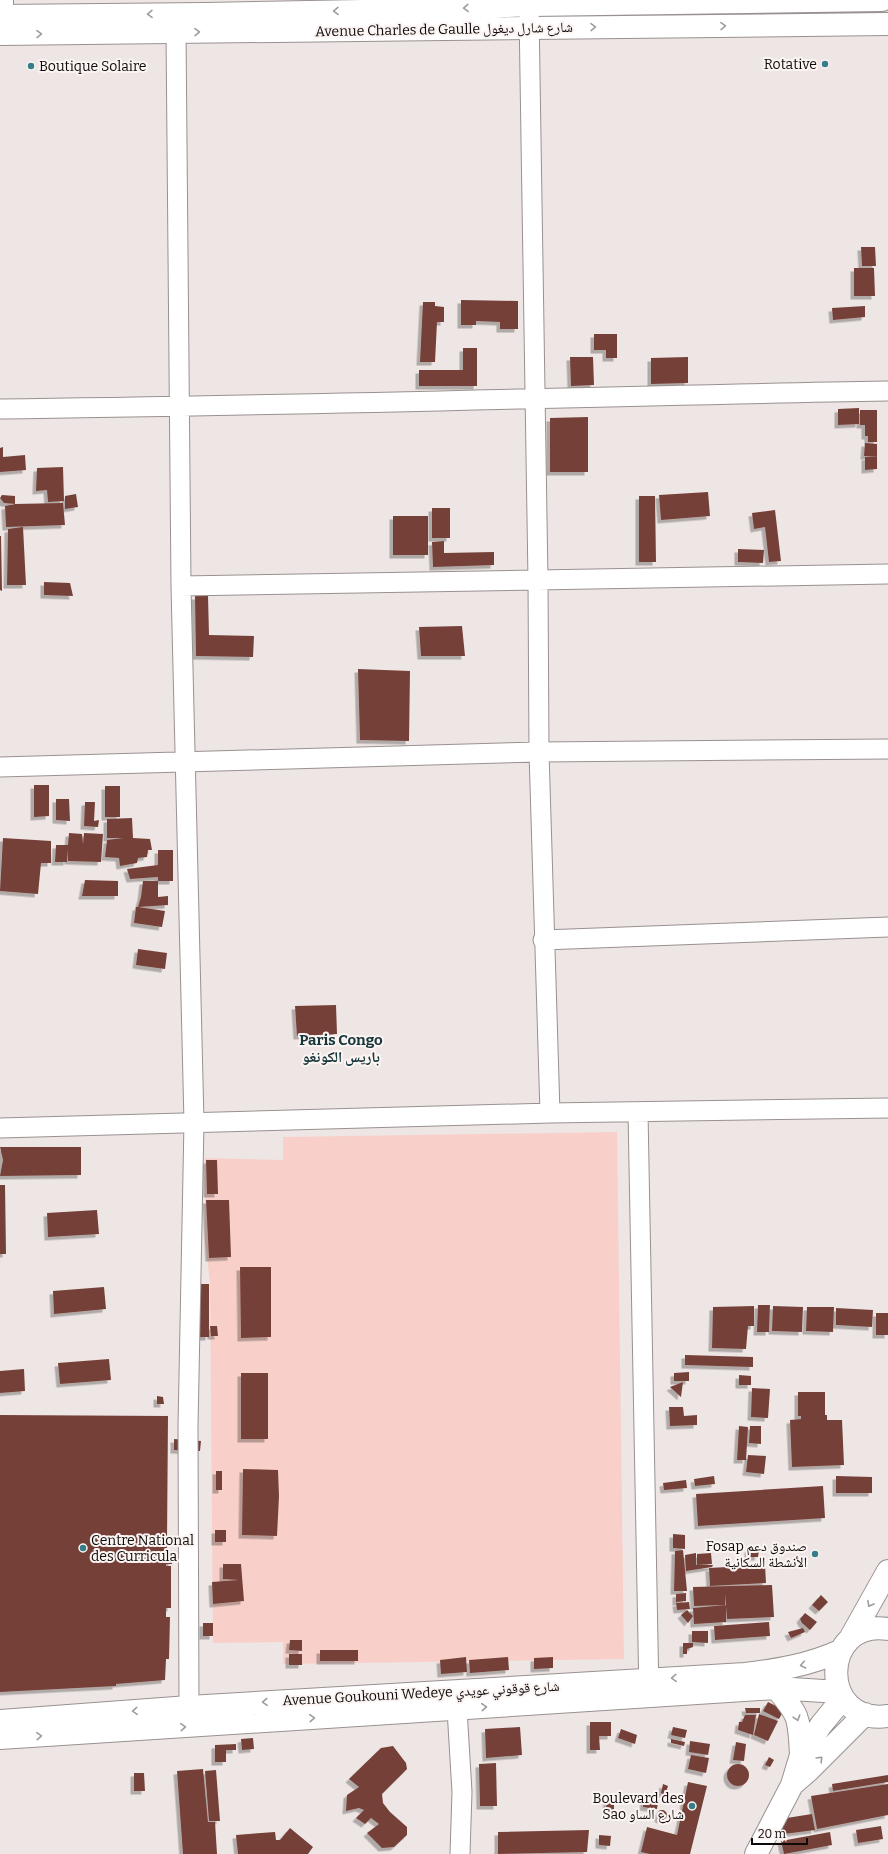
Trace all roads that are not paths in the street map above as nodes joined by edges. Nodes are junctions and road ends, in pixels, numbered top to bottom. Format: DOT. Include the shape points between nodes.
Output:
graph roads {
  1 [pos="882,0"];
  2 [pos="529,5"];
  3 [pos="1,20"];
  4 [pos="888,24"];
  5 [pos="530,28"];
  6 [pos="176,32"];
  7 [pos="888,391"];
  8 [pos="535,398"];
  9 [pos="179,407"];
  10 [pos="0,409"];
  11 [pos="888,574"];
  12 [pos="538,581"];
  13 [pos="181,586"];
  14 [pos="888,749"];
  15 [pos="539,752"];
  16 [pos="184,762"];
  17 [pos="0,767"];
  18 [pos="888,927"];
  19 [pos="543,940"];
  20 [pos="888,1108"];
  21 [pos="638,1112"];
  22 [pos="550,1113"];
  23 [pos="194,1122"];
  24 [pos="0,1128"];
  25 [pos="888,1572"];
  26 [pos="888,1629"];
  27 [pos="846,1644"];
  28 [pos="648,1688"];
  29 [pos="776,1688"];
  30 [pos="841,1695"];
  31 [pos="189,1707"];
  32 [pos="457,1709"];
  33 [pos="880,1719"];
  34 [pos="0,1721"];
  35 [pos="0,1738"];
  36 [pos="801,1754"];
  37 [pos="792,1785"];
  38 [pos="460,1854"];
  39 [pos="756,1854"];
  1 -- 2 [label="street, Avenue Charles de Gaulle شارع شارل ديغول"];
  2 -- 3 [label="street, Avenue Charles de Gaulle شارع شارل ديغول, one-way"];
  2 -- 5 [label="street"];
  3 -- 6 [label="street, Avenue Charles de Gaulle شارع شارل ديغول, one-way"];
  5 -- 4 [label="street, Avenue Charles de Gaulle شارع شارل ديغول, one-way"];
  6 -- 5 [label="street, Avenue Charles de Gaulle شارع شارل ديغول, one-way"];
  5 -- 8 [label="street"];
  6 -- 9 [label="street"];
  7 -- 8 [label="street"];
  8 -- 9 [label="street"];
  8 -- 12 [label="street"];
  9 -- 10 [label="street"];
  9 -- 13 [label="street"];
  11 -- 12 [label="street"];
  12 -- 13 [label="street"];
  12 -- 15 [label="street"];
  13 -- 16 [label="street"];
  14 -- 15 [label="street"];
  15 -- 16 [label="street"];
  15 -- 19 [label="street"];
  16 -- 17 [label="street"];
  16 -- 23 [label="street"];
  18 -- 19 [label="street"];
  19 -- 22 [label="street"];
  20 -- 21 [label="street"];
  21 -- 22 [label="street"];
  21 -- 28 [label="street"];
  22 -- 23 [label="street"];
  23 -- 24 [label="street"];
  23 -- 31 [label="street" via="188,1435"];
  25 -- 27 [label="street, one-way"];
  26 -- 27 [label="street, Avenue Goukouni Wedeye شارع قوقوني عويدي" via="879,1627 865,1630"];
  27 -- 28 [label="street, Avenue Goukouni Wedeye شارع قوقوني عويدي, one-way" via="811,1663 779,1670"];
  27 -- 30 [label="street" via="835,1672"];
  28 -- 29 [label="street, Avenue Goukouni Wedeye شارع قوقوني عويدي"];
  28 -- 31 [label="street, Avenue Goukouni Wedeye شارع قوقوني عويدي, one-way"];
  32 -- 28 [label="street, Avenue Goukouni Wedeye شارع قوقوني عويدي, one-way"];
  29 -- 30 [label="street, Avenue Goukouni Wedeye شارع قوقوني عويدي"];
  29 -- 36 [label="street, one-way" via="796,1714"];
  30 -- 33 [label="street" via="853,1708"];
  30 -- 36 [label="street"];
  31 -- 34 [label="street, Avenue Goukouni Wedeye شارع قوقوني عويدي, one-way"];
  35 -- 32 [label="street, Avenue Goukouni Wedeye شارع قوقوني عويدي, one-way"];
  32 -- 38 [label="street" via="462,1792"];
  37 -- 33 [label="street, one-way"];
  36 -- 37 [label="street"];
  37 -- 39 [label="street"];
}
